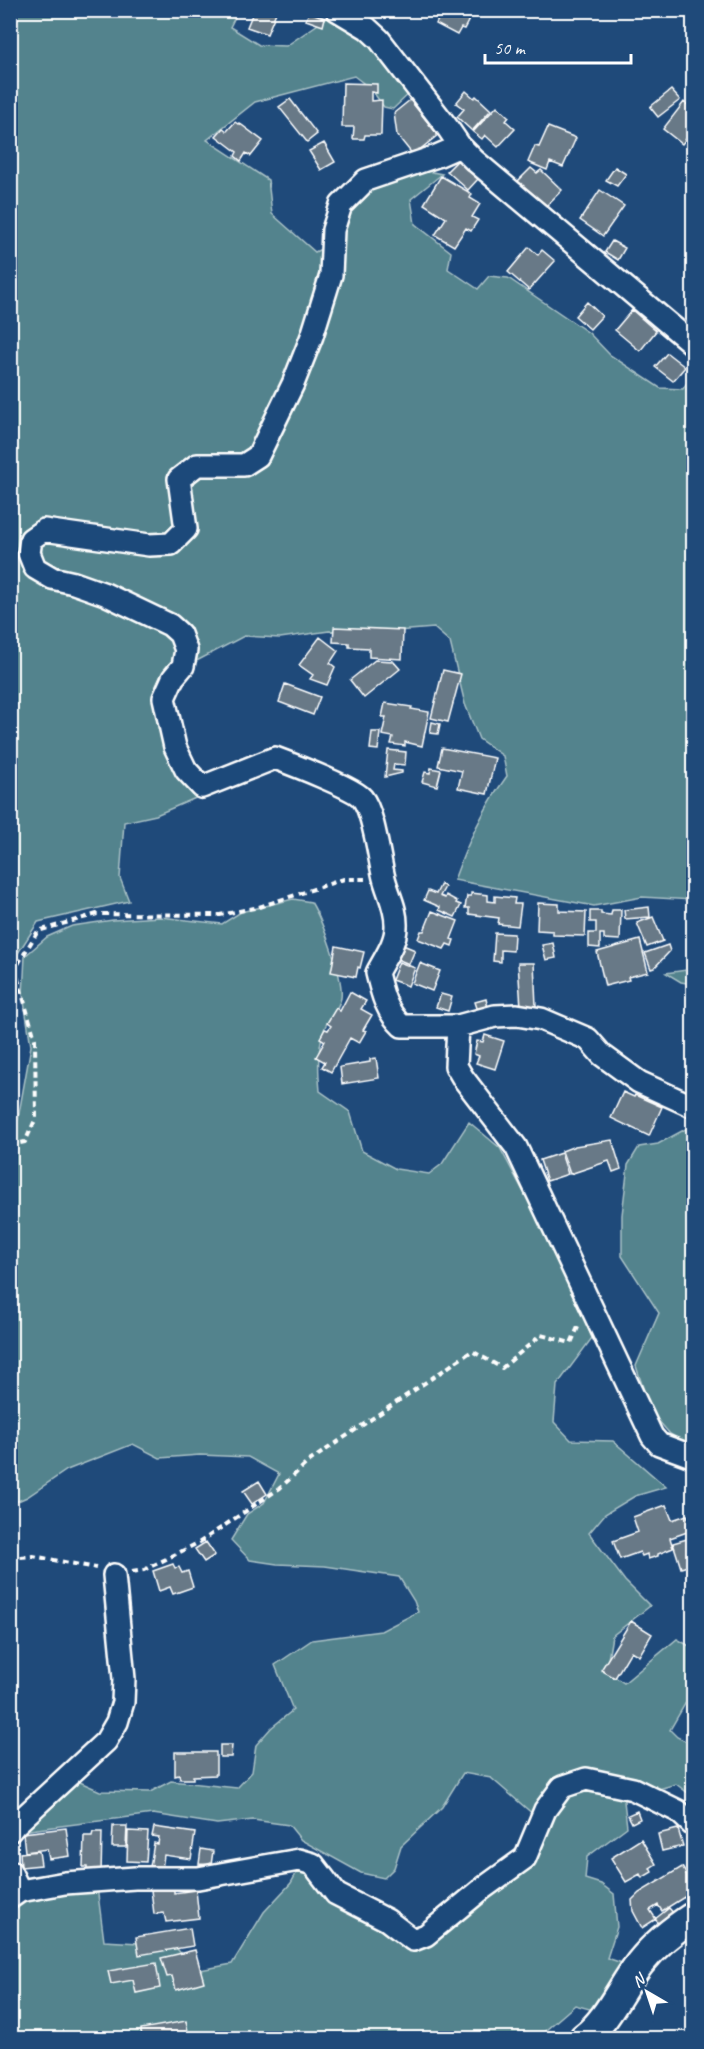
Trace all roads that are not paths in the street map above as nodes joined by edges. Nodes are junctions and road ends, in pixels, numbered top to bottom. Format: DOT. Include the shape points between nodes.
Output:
graph roads {
  1 [pos="337,10"];
  2 [pos="459,146"];
  3 [pos="693,345"];
  4 [pos="458,1026"];
  5 [pos="693,1107"];
  6 [pos="693,1456"];
  7 [pos="114,1575"];
  8 [pos="693,1826"];
  9 [pos="10,1831"];
  10 [pos="10,1871"];
  11 [pos="15,1894"];
  12 [pos="693,1916"];
  13 [pos="584,2038"];
  1 -- 2 [label="street" via="379,39"];
  2 -- 3 [label="street"];
  2 -- 4 [label="street" via="366,180 341,206 333,230 331,274 312,336 258,456 244,465 197,465 179,479 186,529 171,544 149,545 44,530 31,539 29,553 35,568 52,578 105,594 170,625 180,634 186,650 183,666 164,698 175,747 186,770 202,787 275,758 362,797 396,925 395,936 377,973 383,1001 402,1026"];
  4 -- 5 [label="street" via="495,1016 542,1019 588,1039 602,1055 639,1082"];
  4 -- 6 [label="street" via="456,1066 516,1147 652,1436 659,1444"];
  7 -- 9 [label="street" via="124,1679 117,1722 106,1741"];
  8 -- 11 [label="street" via="678,1811 633,1789 586,1779 562,1787 545,1810 525,1858 426,1935 413,1940 387,1920 336,1894 313,1864 299,1860 198,1878 65,1883"];
  10 -- 11 [label="street"];
  12 -- 13 [label="street" via="641,1962"];
}
